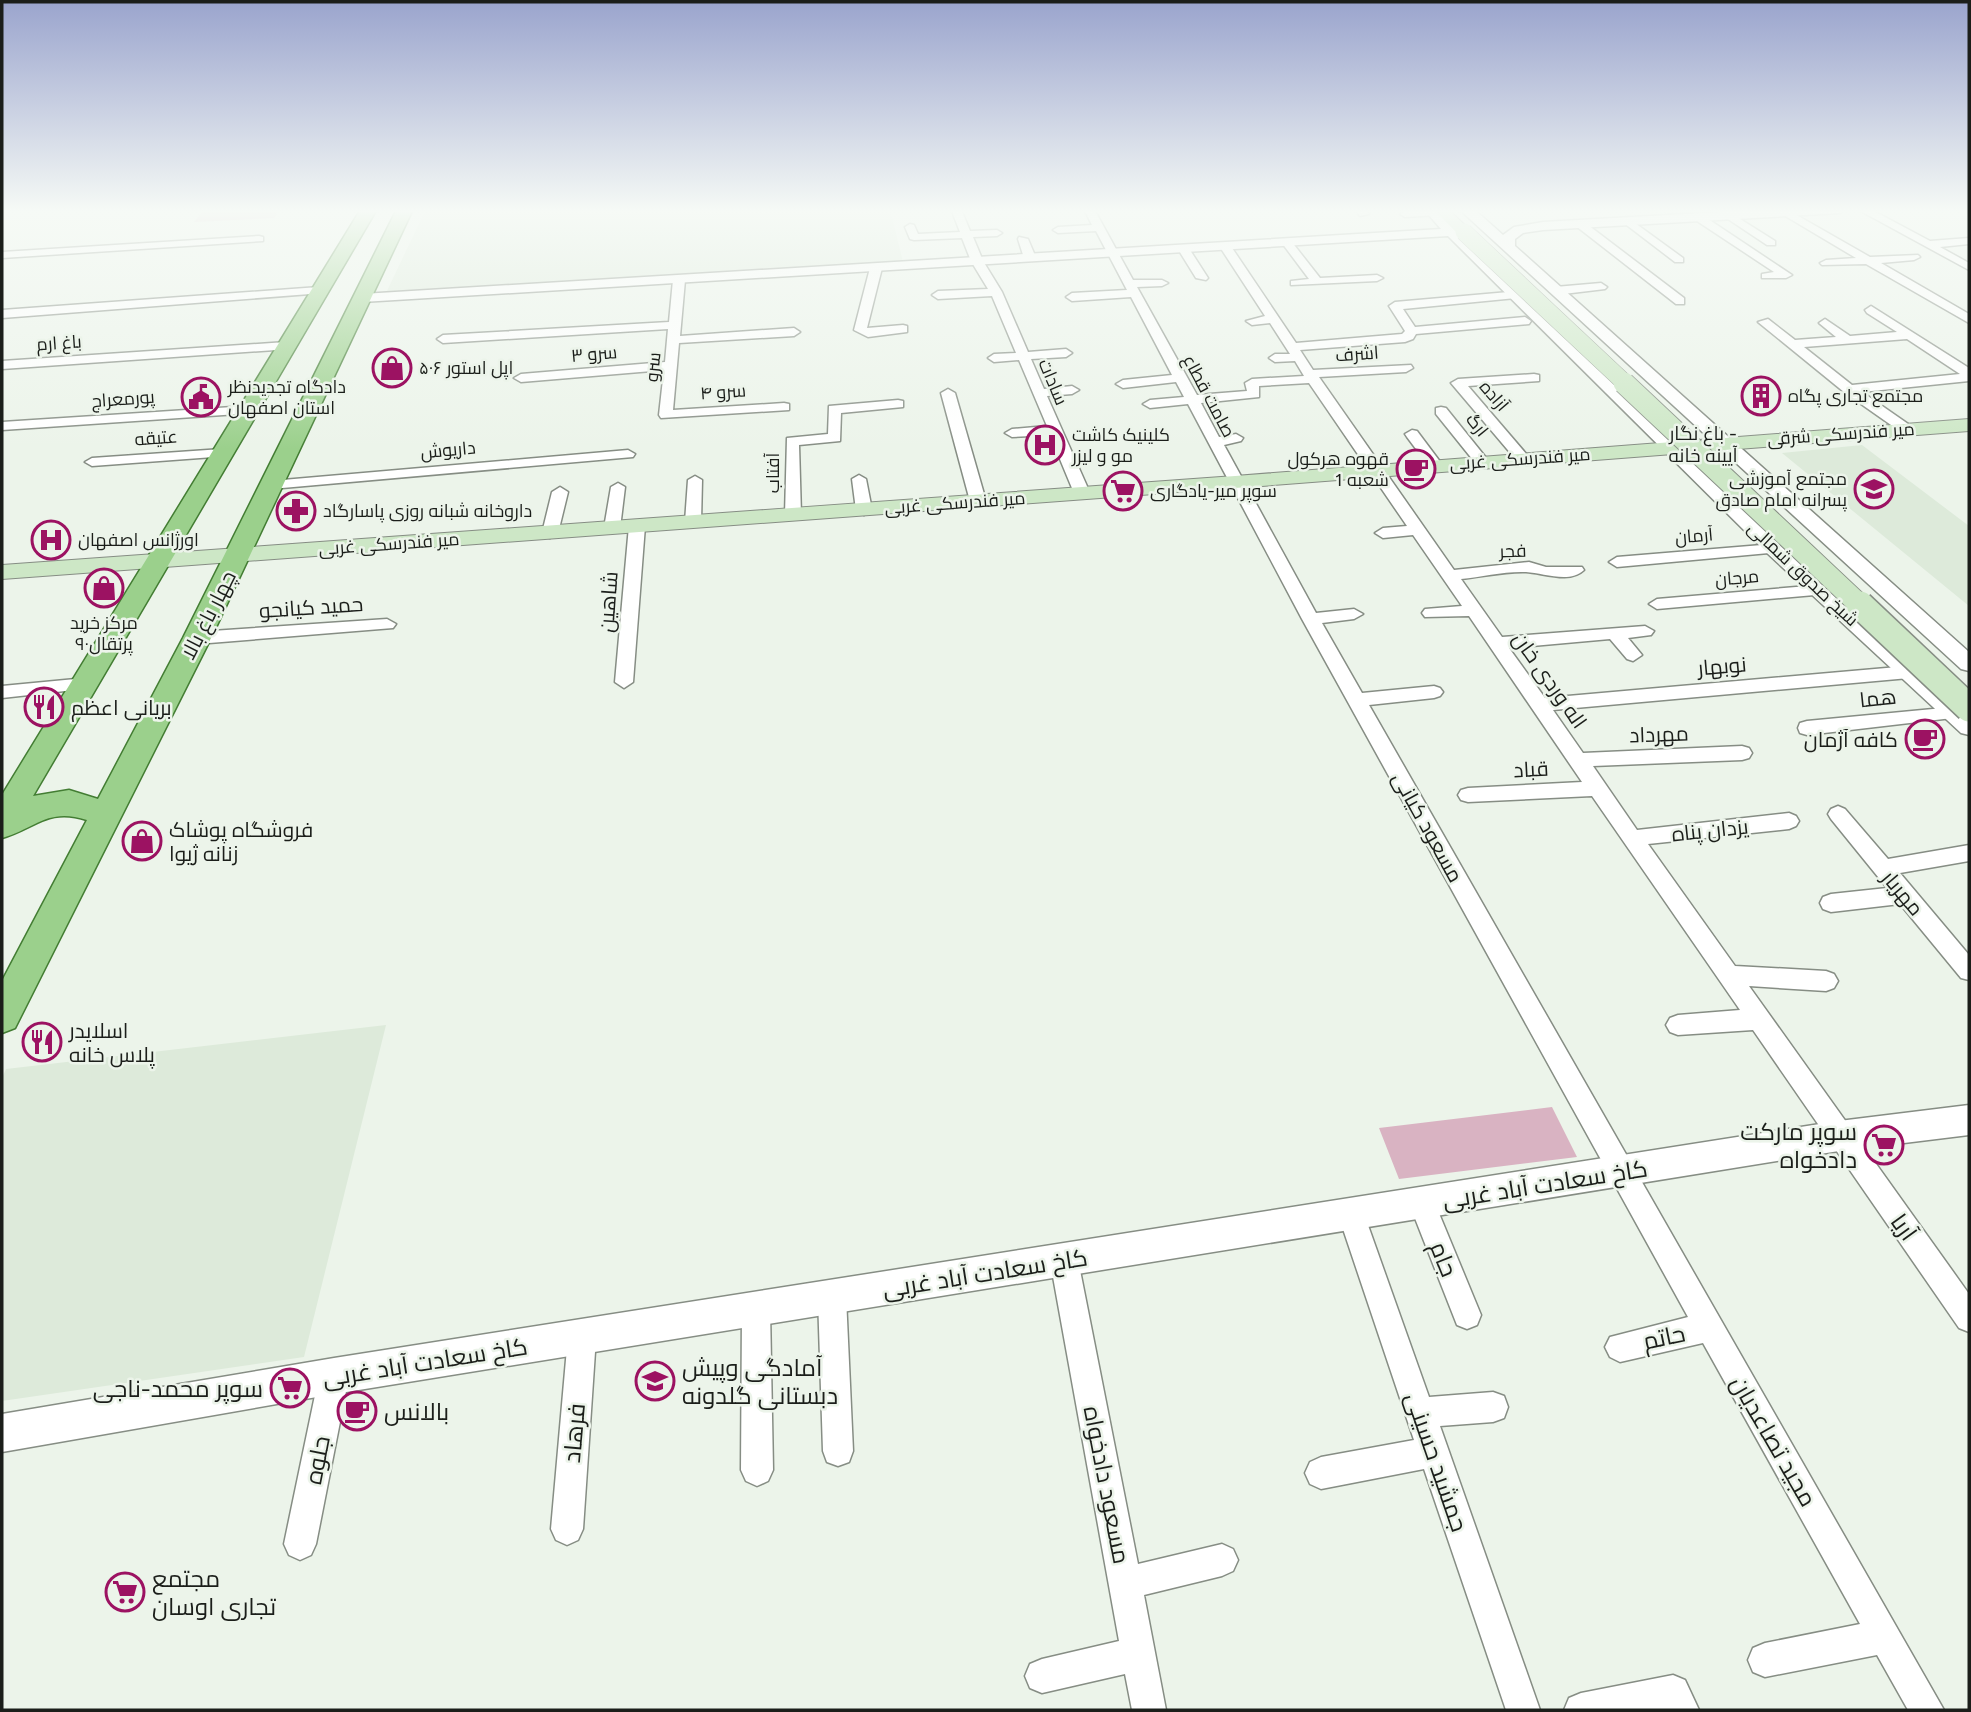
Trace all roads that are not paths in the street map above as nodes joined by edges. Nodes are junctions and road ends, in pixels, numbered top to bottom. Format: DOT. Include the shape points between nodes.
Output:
graph roads {
  1 [pos="366,289"];
  2 [pos="522,289"];
  3 [pos="678,289"];
  4 [pos="871,289"];
  5 [pos="994,289"];
  6 [pos="1132,289"];
  7 [pos="1254,289"];
  8 [pos="1513,289"];
  9 [pos="1542,289"];
  10 [pos="1548,289"];
  11 [pos="1572,289"];
  12 [pos="1665,289"];
  13 [pos="1918,289"];
  14 [pos="1555,290"];
  15 [pos="319,291"];
  16 [pos="996,292"];
  17 [pos="1516,294"];
  18 [pos="938,295"];
  19 [pos="362,298"];
  20 [pos="1072,298"];
  21 [pos="1681,301"];
  22 [pos="1969,302"];
  23 [pos="1944,304"];
  24 [pos="1923,306"];
  25 [pos="1871,310"];
  26 [pos="2,314"];
  27 [pos="1969,319"];
  28 [pos="1274,320"];
  29 [pos="1252,321"];
  30 [pos="1525,321"];
  31 [pos="1764,322"];
  32 [pos="1825,323"];
  33 [pos="675,325"];
  34 [pos="903,329"];
  35 [pos="1411,331"];
  36 [pos="794,332"];
  37 [pos="1909,335"];
  38 [pos="443,339"];
  39 [pos="673,340"];
  40 [pos="1848,340"];
  41 [pos="1766,341"];
  42 [pos="1790,342"];
  43 [pos="286,346"];
  44 [pos="338,347"];
  45 [pos="1295,352"];
  46 [pos="1023,356"];
  47 [pos="994,358"];
  48 [pos="1275,358"];
  49 [pos="2,365"];
  50 [pos="671,365"];
  51 [pos="1406,368"];
  52 [pos="1029,369"];
  53 [pos="1969,376"];
  54 [pos="521,377"];
  55 [pos="1312,377"];
  56 [pos="1180,378"];
  57 [pos="1534,378"];
  58 [pos="1123,384"];
  59 [pos="1849,389"];
  60 [pos="1072,390"];
  61 [pos="948,393"];
  62 [pos="1039,393"];
  63 [pos="1192,400"];
  64 [pos="898,404"];
  65 [pos="1150,404"];
  66 [pos="784,407"];
  67 [pos="248,410"];
  68 [pos="1441,411"];
  69 [pos="666,415"];
  70 [pos="1699,421"];
  71 [pos="1969,425"];
  72 [pos="2,426"];
  73 [pos="1649,426"];
  74 [pos="1055,429"];
  75 [pos="1906,429"];
  76 [pos="1012,433"];
  77 [pos="1412,434"];
  78 [pos="1236,438"];
  79 [pos="1214,442"];
  80 [pos="1724,443"];
  81 [pos="1671,448"];
  82 [pos="222,453"];
  83 [pos="628,454"];
  84 [pos="1523,459"];
  85 [pos="92,462"];
  86 [pos="1482,462"];
  87 [pos="1748,465"];
  88 [pos="1436,466"];
  89 [pos="1378,470"];
  90 [pos="1695,471"];
  91 [pos="859,479"];
  92 [pos="695,480"];
  93 [pos="1235,482"];
  94 [pos="271,485"];
  95 [pos="618,487"];
  96 [pos="560,492"];
  97 [pos="1082,493"];
  98 [pos="978,501"];
  99 [pos="864,509"];
  100 [pos="793,515"];
  101 [pos="693,522"];
  102 [pos="637,526"];
  103 [pos="612,528"];
  104 [pos="1419,530"];
  105 [pos="550,533"];
  106 [pos="1383,533"];
  107 [pos="1774,549"];
  108 [pos="239,554"];
  109 [pos="158,559"];
  110 [pos="1617,562"];
  111 [pos="1576,569"];
  112 [pos="2,572"];
  113 [pos="1450,575"];
  114 [pos="1820,590"];
  115 [pos="1657,604"];
  116 [pos="1474,610"];
  117 [pos="1431,613"];
  118 [pos="1354,614"];
  119 [pos="1311,619"];
  120 [pos="387,624"];
  121 [pos="1645,631"];
  122 [pos="1615,634"];
  123 [pos="197,638"];
  124 [pos="1497,643"];
  125 [pos="1633,655"];
  126 [pos="1969,664"];
  127 [pos="1909,672"];
  128 [pos="1969,681"];
  129 [pos="624,682"];
  130 [pos="86,684"];
  131 [pos="2,692"];
  132 [pos="1434,692"];
  133 [pos="1357,700"];
  134 [pos="1540,705"];
  135 [pos="1964,716"];
  136 [pos="1807,728"];
  137 [pos="1742,753"];
  138 [pos="1577,760"];
  139 [pos="1597,788"];
  140 [pos="1468,795"];
  141 [pos="106,814"];
  142 [pos="1838,814"];
  143 [pos="1789,821"];
  144 [pos="2,824"];
  145 [pos="1632,838"];
  146 [pos="1969,853"];
  147 [pos="1882,867"];
  148 [pos="1904,895"];
  149 [pos="1831,903"];
  150 [pos="1969,971"];
  151 [pos="1727,975"];
  152 [pos="1826,981"];
  153 [pos="2,1017"];
  154 [pos="1757,1018"];
  155 [pos="1678,1025"];
  156 [pos="1969,1120"];
  157 [pos="1839,1136"];
  158 [pos="1621,1171"];
  159 [pos="1422,1203"];
  160 [pos="1351,1214"];
  161 [pos="1064,1260"];
  162 [pos="832,1297"];
  163 [pos="756,1309"];
  164 [pos="1467,1315"];
  165 [pos="1969,1318"];
  166 [pos="1709,1327"];
  167 [pos="582,1337"];
  168 [pos="1620,1347"];
  169 [pos="334,1376"];
  170 [pos="1493,1407"];
  171 [pos="1420,1413"];
  172 [pos="2,1433"];
  173 [pos="838,1451"];
  174 [pos="1433,1452"];
  175 [pos="757,1470"];
  176 [pos="1321,1473"];
  177 [pos="566,1529"];
  178 [pos="300,1544"];
  179 [pos="1222,1560"];
  180 [pos="1125,1583"];
  181 [pos="1885,1636"];
  182 [pos="1139,1654"];
  183 [pos="1765,1660"];
  184 [pos="1042,1676"];
  185 [pos="1149,1710"];
  186 [pos="1522,1710"];
  187 [pos="1581,1710"];
  188 [pos="1682,1710"];
  189 [pos="1927,1710"];
  1 -- 19 [label="main road, چهار باغ بالا"];
  2 -- 19 [label="street"];
  3 -- 33 [label="street, سرو"];
  4 -- 34 [label="street" via="860,330"];
  5 -- 16 [label="street, سادات"];
  6 -- 20 [label="street"];
  6 -- 56 [label="street, صامت قطاع"];
  7 -- 28 [label="street, اله وردی خان"];
  8 -- 17 [label="street, شیخ صدوق شمالی"];
  9 -- 135 [label="main road, شیخ صدوق شمالی, bridge"];
  10 -- 128 [label="main road, شیخ صدوق شمالی"];
  11 -- 14 [label="street"];
  12 -- 21 [label="street"];
  13 -- 23 [label="street"];
  14 -- 70 [label="street"];
  15 -- 26 [label="street"];
  15 -- 43 [label="main road"];
  16 -- 18 [label="street"];
  16 -- 46 [label="street, سادات"];
  17 -- 35 [label="street" via="1395,306"];
  17 -- 73 [label="street, شیخ صدوق شمالی"];
  19 -- 44 [label="main road, چهار باغ بالا"];
  22 -- 23 [label="street"];
  23 -- 24 [label="street"];
  23 -- 27 [label="street"];
  25 -- 37 [label="street"];
  28 -- 29 [label="street"];
  28 -- 45 [label="street, اله وردی خان"];
  30 -- 35 [label="street"];
  31 -- 42 [label="street"];
  32 -- 40 [label="street"];
  33 -- 38 [label="street"];
  33 -- 39 [label="street, سرو"];
  35 -- 45 [label="street" via="1405,338"];
  36 -- 39 [label="street"];
  37 -- 40 [label="street"];
  37 -- 53 [label="street"];
  39 -- 50 [label="street, سرو"];
  40 -- 42 [label="street"];
  41 -- 42 [label="street"];
  42 -- 59 [label="street"];
  43 -- 44 [label="main road" via="299,352"];
  43 -- 49 [label="street, باغ ارم"];
  43 -- 67 [label="main road"];
  44 -- 94 [label="main road, چهار باغ بالا"];
  45 -- 48 [label="street"];
  45 -- 55 [label="street, اله وردی خان"];
  46 -- 47 [label="street"];
  46 -- 52 [label="street, سادات"];
  46 -- 52 [label="street" via="1064,360"];
  50 -- 54 [label="street, سرو ۳"];
  50 -- 69 [label="street, سرو"];
  51 -- 55 [label="street, اشرف"];
  52 -- 62 [label="street, سادات"];
  53 -- 59 [label="street"];
  55 -- 63 [label="street, اشرف" via="1252,383 1254,394"];
  55 -- 89 [label="street, اله وردی خان"];
  56 -- 58 [label="street"];
  56 -- 63 [label="street, صامت قطاع"];
  57 -- 84 [label="street, آزاده" via="1458,383"];
  59 -- 75 [label="street"];
  60 -- 62 [label="street"];
  61 -- 98 [label="street"];
  62 -- 74 [label="street, سادات"];
  63 -- 65 [label="street"];
  63 -- 79 [label="street, صامت قطاع"];
  64 -- 100 [label="street, آفتاب" via="834,410 835,438 792,441"];
  66 -- 69 [label="street, سرو ۴"];
  67 -- 72 [label="street, پورمعراج"];
  67 -- 82 [label="main road"];
  68 -- 86 [label="street, ارگ"];
  70 -- 73 [label="street" via="1695,428 1683,431"];
  70 -- 80 [label="street"];
  71 -- 75 [label="main road, میر فندرسکی شرقی"];
  73 -- 81 [label="street, شیخ صدوق شمالی"];
  74 -- 76 [label="street"];
  74 -- 97 [label="street, سادات"];
  75 -- 80 [label="main road, میر فندرسکی شرقی"];
  77 -- 88 [label="street"];
  78 -- 79 [label="street"];
  79 -- 93 [label="street, صامت قطاع"];
  80 -- 81 [label="main road, میر فندرسکی شرقی"];
  80 -- 87 [label="street"];
  81 -- 84 [label="main road, میر فندرسکی غربی"];
  81 -- 90 [label="street, شیخ صدوق شمالی"];
  82 -- 85 [label="street, عتیقه"];
  82 -- 109 [label="main road"];
  83 -- 94 [label="street, داریوش"];
  84 -- 86 [label="main road, میر فندرسکی غربی"];
  86 -- 88 [label="main road, میر فندرسکی غربی"];
  87 -- 90 [label="street" via="1707,456 1697,459"];
  87 -- 126 [label="street"];
  88 -- 89 [label="main road, میر فندرسکی غربی"];
  89 -- 93 [label="main road, میر فندرسکی غربی"];
  89 -- 104 [label="street, اله وردی خان"];
  90 -- 107 [label="street, شیخ صدوق شمالی"];
  91 -- 99 [label="street"];
  92 -- 101 [label="street"];
  93 -- 97 [label="main road, میر فندرسکی غربی"];
  93 -- 119 [label="street, مسعود کیانی"];
  94 -- 108 [label="main road, چهار باغ بالا"];
  95 -- 103 [label="street"];
  96 -- 105 [label="street"];
  97 -- 98 [label="main road, میر فندرسکی غربی"];
  98 -- 99 [label="main road, میر فندرسکی غربی"];
  99 -- 100 [label="main road, میر فندرسکی غربی"];
  100 -- 101 [label="main road, میر فندرسکی غربی"];
  101 -- 102 [label="main road, میر فندرسکی غربی"];
  102 -- 103 [label="main road, میر فندرسکی غربی"];
  102 -- 129 [label="street, شاهین"];
  103 -- 105 [label="main road, میر فندرسکی غربی"];
  104 -- 106 [label="street"];
  104 -- 113 [label="street, اله وردی خان"];
  105 -- 108 [label="main road, میر فندرسکی غربی"];
  107 -- 110 [label="street, آرمان"];
  107 -- 114 [label="street, شیخ صدوق شمالی"];
  108 -- 109 [label="main road, میر فندرسکی غربی"];
  108 -- 123 [label="main road, چهار باغ بالا"];
  109 -- 112 [label="main road, میر فندرسکی غربی"];
  109 -- 130 [label="main road"];
  111 -- 113 [label="street, فجر" via="1545,572 1529,567"];
  113 -- 116 [label="street, اله وردی خان"];
  114 -- 115 [label="street, مرجان"];
  114 -- 127 [label="street, شیخ صدوق شمالی"];
  116 -- 117 [label="street"];
  116 -- 124 [label="street, اله وردی خان"];
  118 -- 119 [label="street"];
  119 -- 133 [label="street, مسعود کیانی"];
  120 -- 123 [label="street, حمید کیانجو"];
  121 -- 122 [label="street"];
  122 -- 124 [label="street"];
  122 -- 125 [label="street"];
  123 -- 141 [label="main road, چهار باغ بالا"];
  124 -- 134 [label="street, اله وردی خان"];
  127 -- 134 [label="street, نوبهار"];
  127 -- 135 [label="street, شیخ صدوق شمالی"];
  130 -- 131 [label="street"];
  130 -- 144 [label="main road"];
  132 -- 133 [label="street"];
  133 -- 158 [label="street, مسعود کیانی"];
  134 -- 138 [label="street, اله وردی خان"];
  135 -- 136 [label="street, هما"];
  137 -- 138 [label="street, مهرداد"];
  138 -- 139 [label="street, اله وردی خان"];
  139 -- 140 [label="street, قباد"];
  139 -- 145 [label="street, اله وردی خان"];
  141 -- 144 [label="main road" via="69,802 34,808"];
  141 -- 153 [label="main road, چهار باغ بالا"];
  142 -- 147 [label="street, مهریار"];
  143 -- 145 [label="street, یزدان پناه"];
  145 -- 151 [label="street, اله وردی خان"];
  146 -- 147 [label="street"];
  147 -- 148 [label="street, مهریار"];
  148 -- 149 [label="street"];
  148 -- 150 [label="street, مهریار"];
  151 -- 152 [label="street"];
  151 -- 154 [label="street, اله وردی خان"];
  154 -- 155 [label="street"];
  154 -- 157 [label="street, اله وردی خان"];
  156 -- 157 [label="street, کاخ سعادت آباد غربی"];
  157 -- 158 [label="street, کاخ سعادت آباد غربی"];
  157 -- 165 [label="street, آریا"];
  158 -- 159 [label="street, کاخ سعادت آباد غربی"];
  158 -- 166 [label="street, مجید تصاعدیان"];
  159 -- 160 [label="street, کاخ سعادت آباد غربی"];
  159 -- 164 [label="street, جام"];
  160 -- 161 [label="street, کاخ سعادت آباد غربی"];
  160 -- 171 [label="street, جمشید حسینی"];
  161 -- 162 [label="street, کاخ سعادت آباد غربی"];
  161 -- 180 [label="street, مسعود دادخواه"];
  162 -- 163 [label="street, کاخ سعادت آباد غربی"];
  162 -- 173 [label="street"];
  163 -- 167 [label="street, کاخ سعادت آباد غربی"];
  163 -- 175 [label="street"];
  166 -- 168 [label="street, حاتم"];
  166 -- 181 [label="street, مجید تصاعدیان"];
  167 -- 169 [label="street, کاخ سعادت آباد غربی"];
  167 -- 177 [label="street, فرهاد"];
  169 -- 172 [label="street, کاخ سعادت آباد غربی"];
  169 -- 178 [label="street, جلوه"];
  170 -- 171 [label="street"];
  171 -- 174 [label="street, جمشید حسینی"];
  174 -- 176 [label="street"];
  174 -- 186 [label="street, جمشید حسینی"];
  179 -- 180 [label="street"];
  180 -- 182 [label="street, مسعود دادخواه"];
  181 -- 183 [label="street"];
  181 -- 189 [label="street, مجید تصاعدیان"];
  182 -- 184 [label="street"];
  182 -- 185 [label="street, مسعود دادخواه"];
  187 -- 188 [label="street" via="1673,1692"];
}
